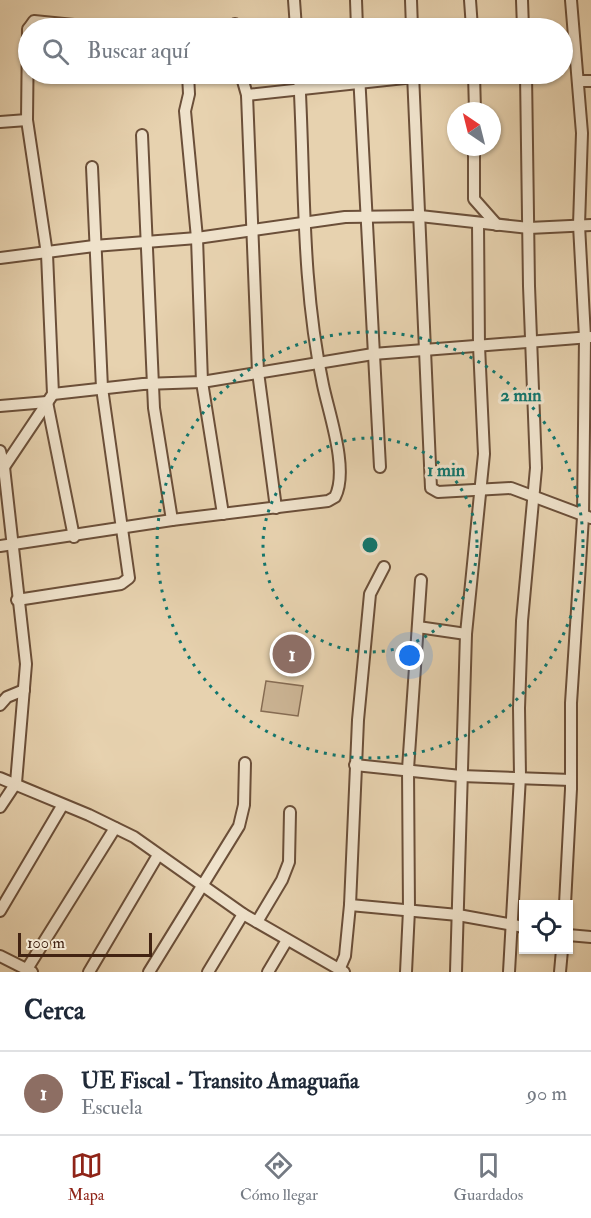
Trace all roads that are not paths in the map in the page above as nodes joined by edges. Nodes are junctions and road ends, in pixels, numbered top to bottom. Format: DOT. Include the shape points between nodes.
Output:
graph roads {
  1 [pos="294,0"];
  2 [pos="356,0"];
  3 [pos="411,0"];
  4 [pos="470,0"];
  5 [pos="522,0"];
  6 [pos="570,0"];
  7 [pos="295,18"];
  8 [pos="357,18"];
  9 [pos="412,18"];
  10 [pos="471,18"];
  11 [pos="523,18"];
  12 [pos="572,18"];
  13 [pos="573,27"];
  14 [pos="579,81"];
  15 [pos="591,81"];
  16 [pos="28,84"];
  17 [pos="188,84"];
  18 [pos="244,84"];
  19 [pos="300,84"];
  20 [pos="320,84"];
  21 [pos="360,84"];
  22 [pos="413,84"];
  23 [pos="474,84"];
  24 [pos="526,84"];
  25 [pos="300,87"];
  26 [pos="247,94"];
  27 [pos="474,102"];
  28 [pos="27,120"];
  29 [pos="0,122"];
  30 [pos="142,135"];
  31 [pos="474,156"];
  32 [pos="92,167"];
  33 [pos="368,216"];
  34 [pos="420,216"];
  35 [pos="303,221"];
  36 [pos="478,223"];
  37 [pos="497,225"];
  38 [pos="579,225"];
  39 [pos="591,225"];
  40 [pos="529,228"];
  41 [pos="252,230"];
  42 [pos="197,238"];
  43 [pos="148,242"];
  44 [pos="94,246"];
  45 [pos="46,254"];
  46 [pos="0,258"];
  47 [pos="588,337"];
  48 [pos="532,343"];
  49 [pos="479,346"];
  50 [pos="426,349"];
  51 [pos="373,354"];
  52 [pos="318,362"];
  53 [pos="258,372"];
  54 [pos="202,382"];
  55 [pos="153,384"];
  56 [pos="102,388"];
  57 [pos="50,398"];
  58 [pos="0,406"];
  59 [pos="0,451"];
  60 [pos="380,467"];
  61 [pos="4,468"];
  62 [pos="482,490"];
  63 [pos="534,495"];
  64 [pos="276,508"];
  65 [pos="223,514"];
  66 [pos="587,518"];
  67 [pos="172,520"];
  68 [pos="120,528"];
  69 [pos="74,537"];
  70 [pos="6,546"];
  71 [pos="384,567"];
  72 [pos="421,580"];
  73 [pos="17,600"];
  74 [pos="418,627"];
  75 [pos="466,634"];
  76 [pos="24,690"];
  77 [pos="0,705"];
  78 [pos="245,763"];
  79 [pos="356,765"];
  80 [pos="408,769"];
  81 [pos="461,776"];
  82 [pos="520,777"];
  83 [pos="0,778"];
  84 [pos="571,780"];
  85 [pos="16,783"];
  86 [pos="62,806"];
  87 [pos="0,807"];
  88 [pos="290,812"];
  89 [pos="115,828"];
  90 [pos="158,855"];
  91 [pos="202,886"];
  92 [pos="565,900"];
  93 [pos="350,905"];
  94 [pos="409,910"];
  95 [pos="0,911"];
  96 [pos="243,914"];
  97 [pos="458,915"];
  98 [pos="257,922"];
  99 [pos="512,924"];
  100 [pos="519,926"];
  101 [pos="573,935"];
  102 [pos="591,937"];
  103 [pos="287,940"];
  104 [pos="562,954"];
  105 [pos="0,956"];
  106 [pos="337,970"];
  107 [pos="29,971"];
  108 [pos="89,972"];
  109 [pos="149,972"];
  110 [pos="208,972"];
  111 [pos="268,972"];
  112 [pos="406,972"];
  113 [pos="456,972"];
  114 [pos="509,972"];
  115 [pos="561,972"];
  1 -- 7 [label="street"];
  2 -- 8 [label="street"];
  3 -- 9 [label="street"];
  4 -- 10 [label="street"];
  5 -- 11 [label="street"];
  6 -- 12 [label="street"];
  13 -- 14 [label="street"];
  14 -- 15 [label="street"];
  14 -- 38 [label="street"];
  16 -- 28 [label="street"];
  17 -- 42 [label="street" via="184,111"];
  18 -- 26 [label="street"];
  19 -- 25 [label="street"];
  20 -- 25 [label="street"];
  21 -- 33 [label="street"];
  22 -- 34 [label="street"];
  23 -- 27 [label="street"];
  24 -- 40 [label="street"];
  25 -- 26 [label="street"];
  25 -- 35 [label="street"];
  26 -- 41 [label="street"];
  28 -- 29 [label="street"];
  28 -- 45 [label="street"];
  30 -- 43 [label="street"];
  31 -- 37 [label="street" via="474,199"];
  32 -- 44 [label="street"];
  33 -- 34 [label="street"];
  33 -- 35 [label="street"];
  33 -- 51 [label="street"];
  34 -- 36 [label="street"];
  34 -- 50 [label="street"];
  35 -- 41 [label="street"];
  35 -- 52 [label="street"];
  36 -- 37 [label="street"];
  36 -- 49 [label="street"];
  37 -- 40 [label="street"];
  38 -- 39 [label="street"];
  38 -- 40 [label="street"];
  38 -- 47 [label="street"];
  40 -- 48 [label="street"];
  41 -- 42 [label="street"];
  41 -- 53 [label="street"];
  42 -- 43 [label="street"];
  42 -- 54 [label="street"];
  43 -- 44 [label="street"];
  43 -- 55 [label="street"];
  44 -- 45 [label="street"];
  44 -- 56 [label="street"];
  45 -- 46 [label="street"];
  45 -- 57 [label="street"];
  47 -- 48 [label="street"];
  47 -- 66 [label="street"];
  48 -- 49 [label="street"];
  48 -- 63 [label="street" via="537,436"];
  49 -- 50 [label="street"];
  49 -- 62 [label="street"];
  50 -- 51 [label="street"];
  50 -- 62 [label="street" via="431,488 438,492"];
  51 -- 52 [label="street"];
  51 -- 60 [label="street"];
  52 -- 53 [label="street"];
  52 -- 64 [label="street" via="341,475 338,491 328,501"];
  53 -- 54 [label="street"];
  53 -- 64 [label="street"];
  54 -- 55 [label="street"];
  54 -- 65 [label="street"];
  55 -- 56 [label="street"];
  55 -- 67 [label="street"];
  56 -- 57 [label="street"];
  56 -- 68 [label="street"];
  57 -- 58 [label="street"];
  57 -- 61 [label="street"];
  57 -- 69 [label="street"];
  59 -- 61 [label="street"];
  61 -- 70 [label="street"];
  62 -- 63 [label="street" via="511,488"];
  62 -- 75 [label="street"];
  63 -- 66 [label="street"];
  63 -- 82 [label="street" via="522,621"];
  64 -- 65 [label="street"];
  65 -- 67 [label="street"];
  66 -- 84 [label="street" via="571,704"];
  67 -- 68 [label="street"];
  68 -- 69 [label="street"];
  68 -- 73 [label="street" via="127,581"];
  69 -- 70 [label="street"];
  70 -- 73 [label="street"];
  71 -- 79 [label="street" via="370,594"];
  72 -- 74 [label="street"];
  73 -- 76 [label="street" via="26,664"];
  74 -- 75 [label="street"];
  74 -- 80 [label="street"];
  75 -- 81 [label="street"];
  76 -- 77 [label="street" via="7,697"];
  76 -- 85 [label="street"];
  78 -- 91 [label="street" via="244,805 238,826"];
  79 -- 80 [label="street"];
  79 -- 93 [label="street"];
  80 -- 81 [label="street"];
  80 -- 94 [label="street"];
  81 -- 82 [label="street"];
  81 -- 97 [label="street"];
  82 -- 84 [label="street"];
  82 -- 99 [label="street"];
  83 -- 85 [label="street"];
  84 -- 92 [label="street"];
  85 -- 86 [label="street"];
  85 -- 87 [label="street"];
  86 -- 89 [label="street"];
  86 -- 95 [label="street"];
  88 -- 98 [label="street" via="289,862"];
  89 -- 90 [label="street"];
  89 -- 107 [label="street"];
  90 -- 91 [label="street"];
  90 -- 108 [label="street"];
  91 -- 96 [label="street"];
  91 -- 109 [label="street"];
  93 -- 94 [label="street"];
  93 -- 106 [label="street" via="345,956"];
  94 -- 97 [label="street"];
  94 -- 112 [label="street"];
  96 -- 98 [label="street"];
  96 -- 110 [label="street"];
  97 -- 99 [label="street"];
  97 -- 113 [label="street"];
  98 -- 103 [label="street"];
  99 -- 100 [label="street"];
  99 -- 114 [label="street"];
  101 -- 102 [label="street"];
  103 -- 106 [label="street"];
  103 -- 111 [label="street"];
  104 -- 115 [label="street"];
  105 -- 107 [label="street"];
}
